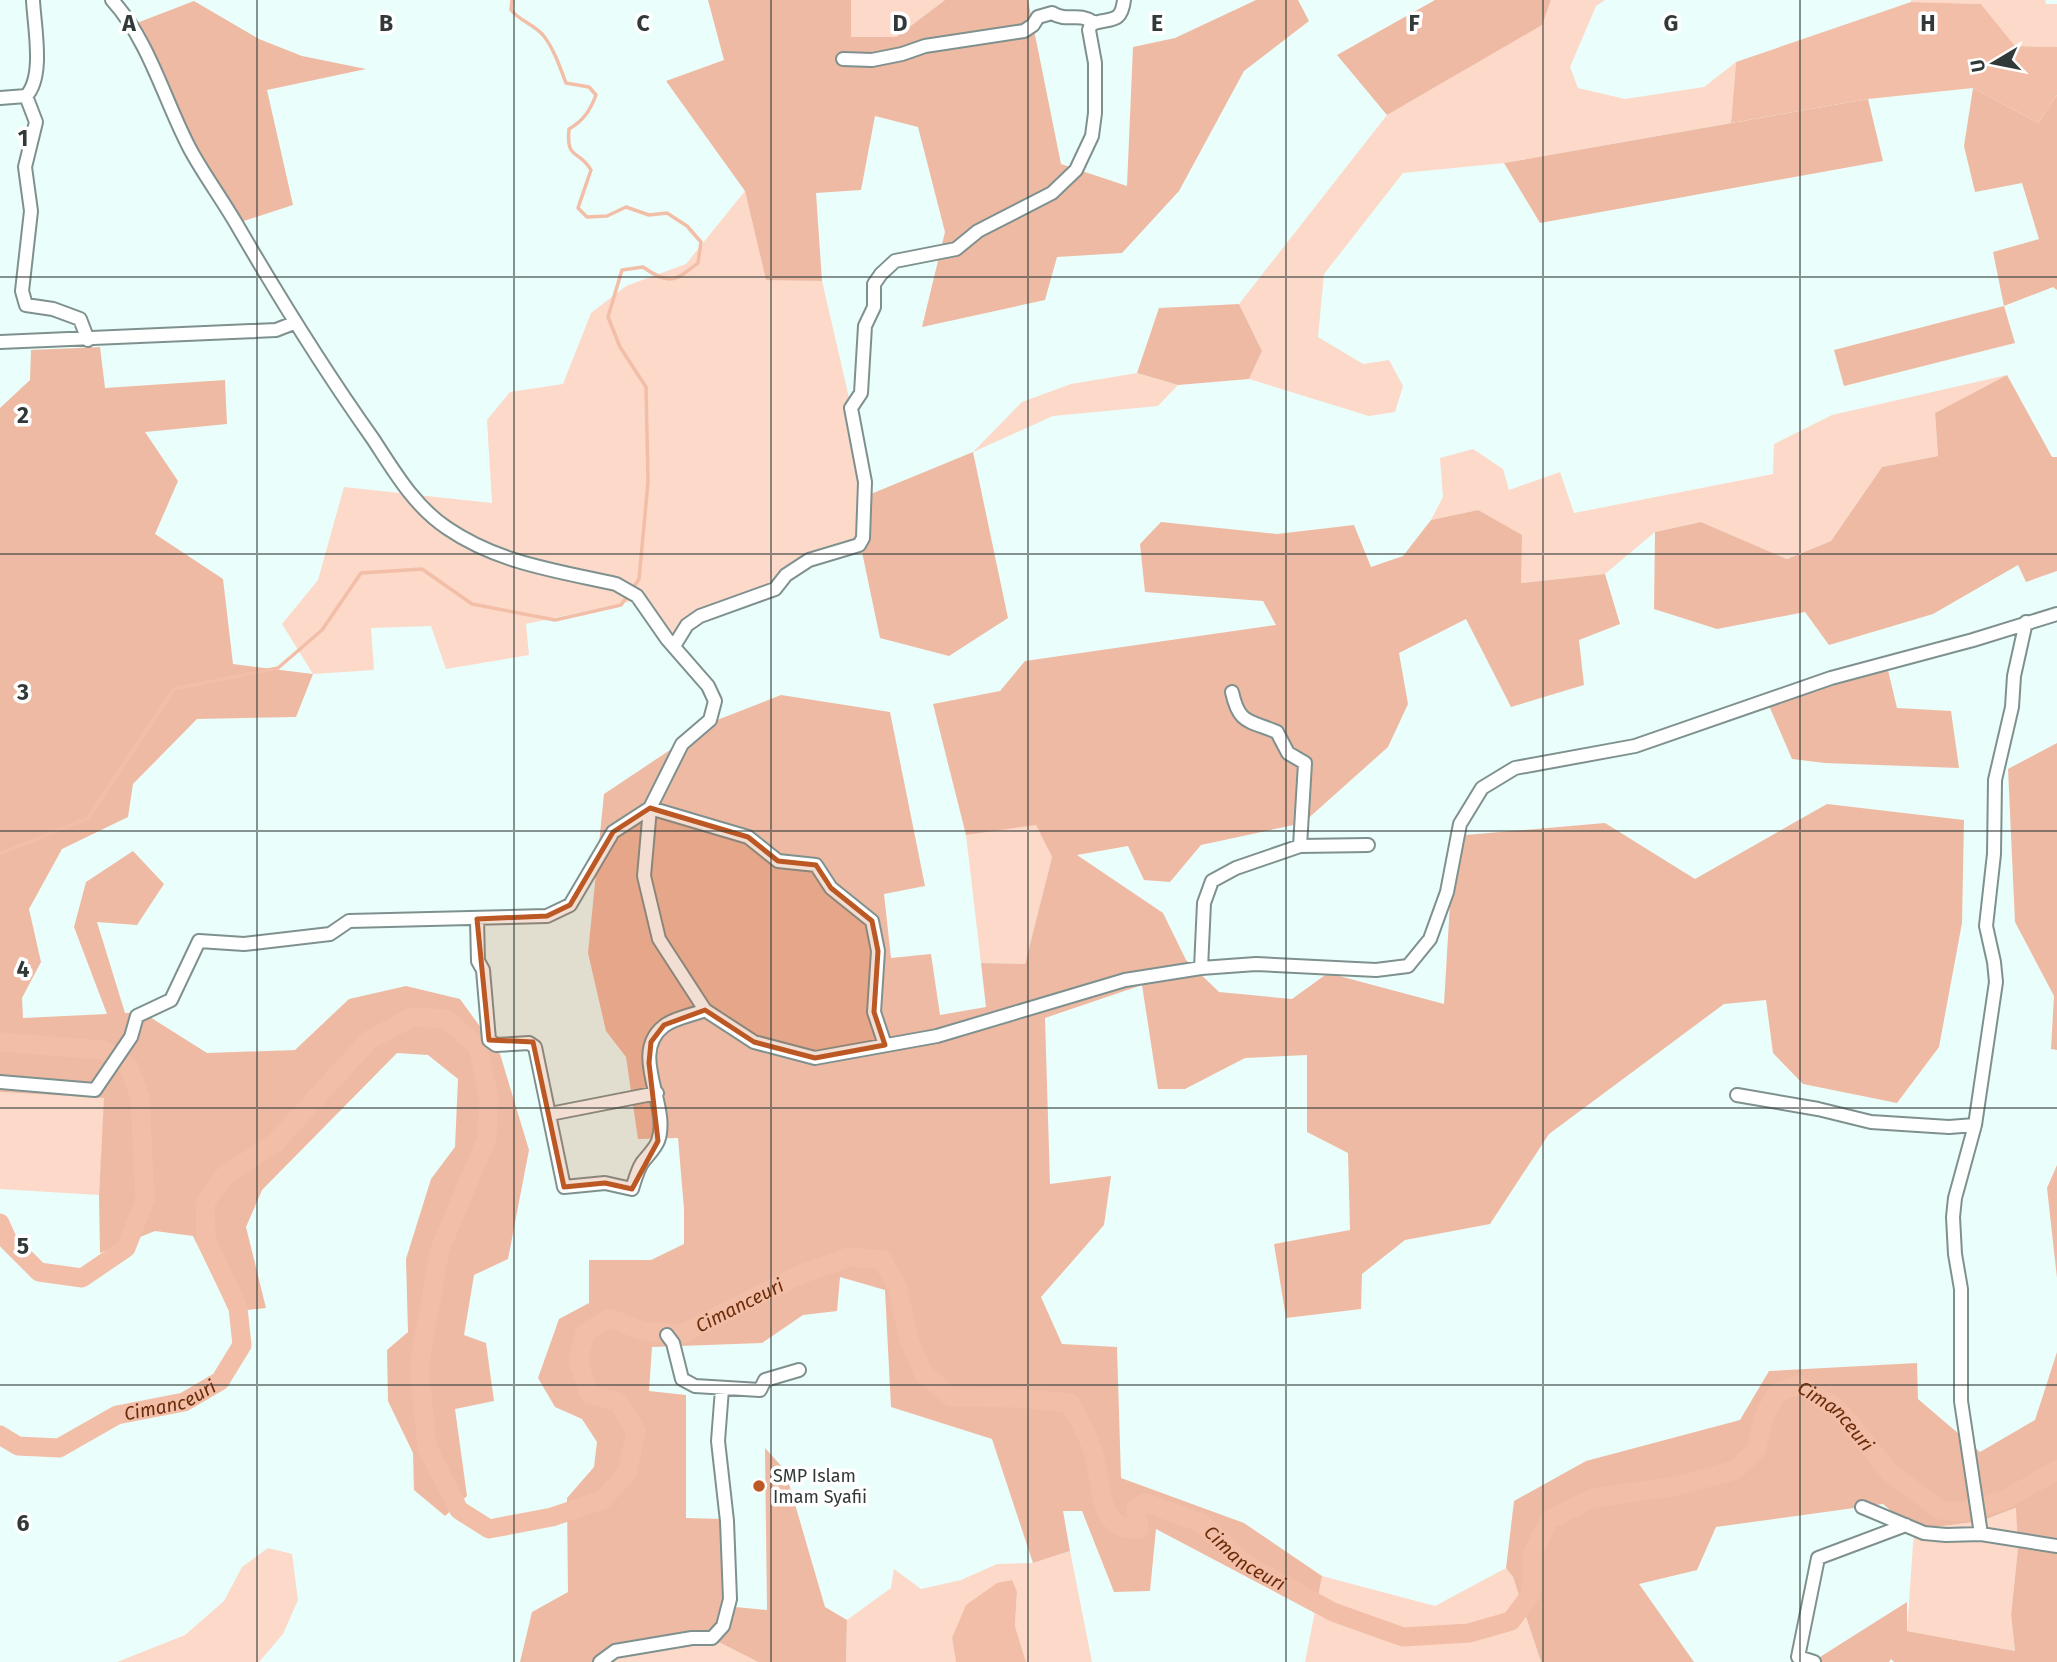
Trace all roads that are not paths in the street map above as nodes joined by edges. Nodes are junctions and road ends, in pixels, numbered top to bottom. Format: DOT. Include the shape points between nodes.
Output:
graph roads {
  1 [pos="33,0"];
  2 [pos="112,0"];
  3 [pos="1124,0"];
  4 [pos="1095,23"];
  5 [pos="843,59"];
  6 [pos="26,96"];
  7 [pos="0,98"];
  8 [pos="294,323"];
  9 [pos="88,340"];
  10 [pos="0,342"];
  11 [pos="2057,614"];
  12 [pos="2026,622"];
  13 [pos="674,646"];
  14 [pos="1233,692"];
  15 [pos="650,808"];
  16 [pos="1368,845"];
  17 [pos="1300,846"];
  18 [pos="477,919"];
  19 [pos="1201,968"];
  20 [pos="705,1010"];
  21 [pos="885,1045"];
  22 [pos="0,1082"];
  23 [pos="657,1093"];
  24 [pos="1737,1095"];
  25 [pos="550,1114"];
  26 [pos="1975,1125"];
  27 [pos="667,1335"];
  28 [pos="799,1370"];
  29 [pos="722,1389"];
  30 [pos="1862,1507"];
  31 [pos="1906,1525"];
  32 [pos="1981,1534"];
  33 [pos="2057,1546"];
  34 [pos="600,1662"];
  35 [pos="1814,1662"];
  1 -- 6 [label="street" via="35,79"];
  2 -- 8 [label="street" via="138,33 196,160"];
  3 -- 4 [label="street" via="1123,12 1116,19"];
  4 -- 5 [label="street" via="1084,16 1060,18 1052,13 1038,17 1024,31 925,46 872,60"];
  4 -- 13 [label="street" via="1089,30 1095,63 1095,113 1092,136 1076,170 1052,194 978,231 956,249 895,261 874,284 874,307 865,326 861,393 851,408 865,482 859,545 808,559 775,589 700,616 687,625"];
  6 -- 7 [label="street"];
  6 -- 9 [label="street" via="36,122 24,167 31,211 22,291 26,305 80,319"];
  8 -- 9 [label="street" via="276,330"];
  8 -- 13 [label="street" via="413,497 438,522 504,558 624,588 637,596"];
  9 -- 10 [label="street"];
  11 -- 12 [label="street"];
  12 -- 19 [label="street" via="1842,675 1634,746 1515,768 1482,789 1460,824 1447,892 1430,939 1408,966 1376,970 1256,964"];
  12 -- 26 [label="street" via="1995,780 1994,854 1986,926 1996,982"];
  13 -- 15 [label="street" via="708,686 714,710 710,720 682,744"];
  14 -- 17 [label="street" via="1236,711 1243,719 1277,732 1288,753 1305,763"];
  15 -- 18 [label="street" via="612,832 570,905 547,915"];
  15 -- 20 [label="street" via="644,876 659,939"];
  15 -- 21 [label="street" via="748,837 778,861 816,865 831,888 872,920 878,951 874,1012"];
  16 -- 17 [label="street"];
  17 -- 19 [label="street" via="1212,881 1204,903"];
  18 -- 22 [label="street" via="349,920 330,934 244,944 199,941 171,1000 137,1016 131,1037 95,1090"];
  18 -- 25 [label="street" via="489,1040 496,1045 529,1043 535,1047"];
  19 -- 21 [label="street" via="1125,980 937,1036"];
  20 -- 21 [label="street" via="754,1042 815,1058"];
  20 -- 23 [label="street" via="664,1025 651,1042 649,1063"];
  23 -- 25 [label="street"];
  23 -- 25 [label="street" via="658,1142 640,1167 632,1189 605,1183 564,1187"];
  24 -- 26 [label="street" via="1871,1122"];
  26 -- 32 [label="street" via="1953,1217 1961,1289 1961,1401"];
  27 -- 29 [label="street" via="682,1379 695,1386"];
  28 -- 29 [label="street" via="765,1380 760,1390"];
  29 -- 34 [label="street" via="718,1441 730,1600 723,1626 712,1638 692,1637 615,1651"];
  30 -- 31 [label="street"];
  31 -- 32 [label="street" via="1924,1533"];
  31 -- 35 [label="street" via="1818,1558 1798,1657"];
  32 -- 33 [label="street"];
}
